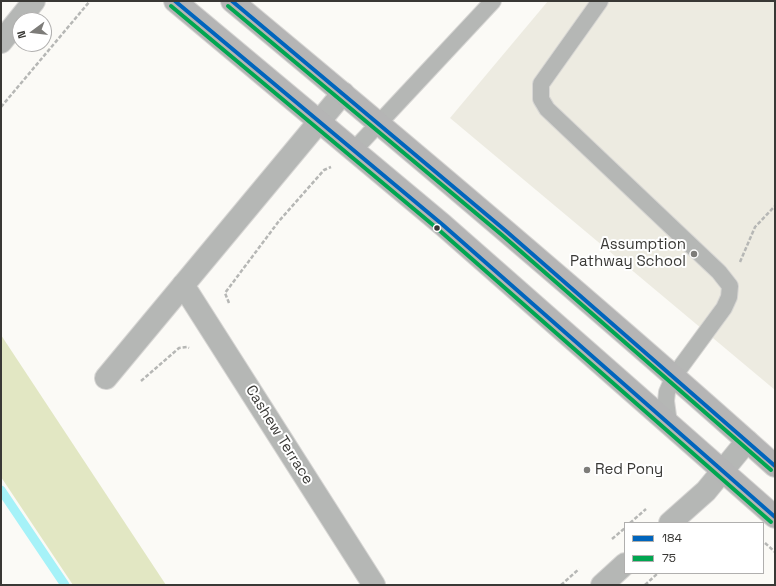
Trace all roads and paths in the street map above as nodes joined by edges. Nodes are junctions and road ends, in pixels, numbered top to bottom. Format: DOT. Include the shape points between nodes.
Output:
graph roads {
  1 [pos="34,1"];
  2 [pos="90,1"];
  3 [pos="176,1"];
  4 [pos="232,1"];
  5 [pos="493,1"];
  6 [pos="600,1"];
  7 [pos="1,42"];
  8 [pos="343,93"];
  9 [pos="1,107"];
  10 [pos="319,122"];
  11 [pos="379,124"];
  12 [pos="353,151"];
  13 [pos="333,166"];
  14 [pos="775,206"];
  15 [pos="183,285"];
  16 [pos="730,286"];
  17 [pos="231,309"];
  18 [pos="192,350"];
  19 [pos="674,376"];
  20 [pos="106,378"];
  21 [pos="140,382"];
  22 [pos="669,424"];
  23 [pos="747,441"];
  24 [pos="775,466"];
  25 [pos="723,470"];
  26 [pos="775,516"];
  27 [pos="671,522"];
  28 [pos="764,542"];
  29 [pos="775,552"];
  30 [pos="624,565"];
  31 [pos="657,574"];
  32 [pos="374,585"];
  33 [pos="602,585"];
  34 [pos="645,585"];
  1 -- 7 [label="street"];
  2 -- 9 [label="path"];
  3 -- 10 [label="street"];
  4 -- 8 [label="street"];
  5 -- 11 [label="lane"];
  6 -- 16 [label="lane" via="547,74 541,84 541,99 547,109 719,272"];
  8 -- 10 [label="street"];
  8 -- 11 [label="street"];
  10 -- 12 [label="street"];
  10 -- 15 [label="street"];
  11 -- 12 [label="lane"];
  11 -- 19 [label="street"];
  12 -- 22 [label="street" via="444,225"];
  13 -- 17 [label="path" via="324,170 279,221 225,293"];
  14 -- 16 [label="path" via="755,227"];
  15 -- 20 [label="street"];
  15 -- 32 [label="street, Cashew Terrace"];
  16 -- 19 [label="lane" via="724,308"];
  18 -- 21 [label="path" via="187,346 179,348"];
  19 -- 22 [label="lane" via="666,401"];
  19 -- 23 [label="street"];
  22 -- 25 [label="street"];
  23 -- 24 [label="street"];
  23 -- 25 [label="street"];
  25 -- 26 [label="street"];
  25 -- 27 [label="street" via="706,491"];
  28 -- 29 [label="path"];
  30 -- 33 [label="street"];
  31 -- 34 [label="path"];
}
